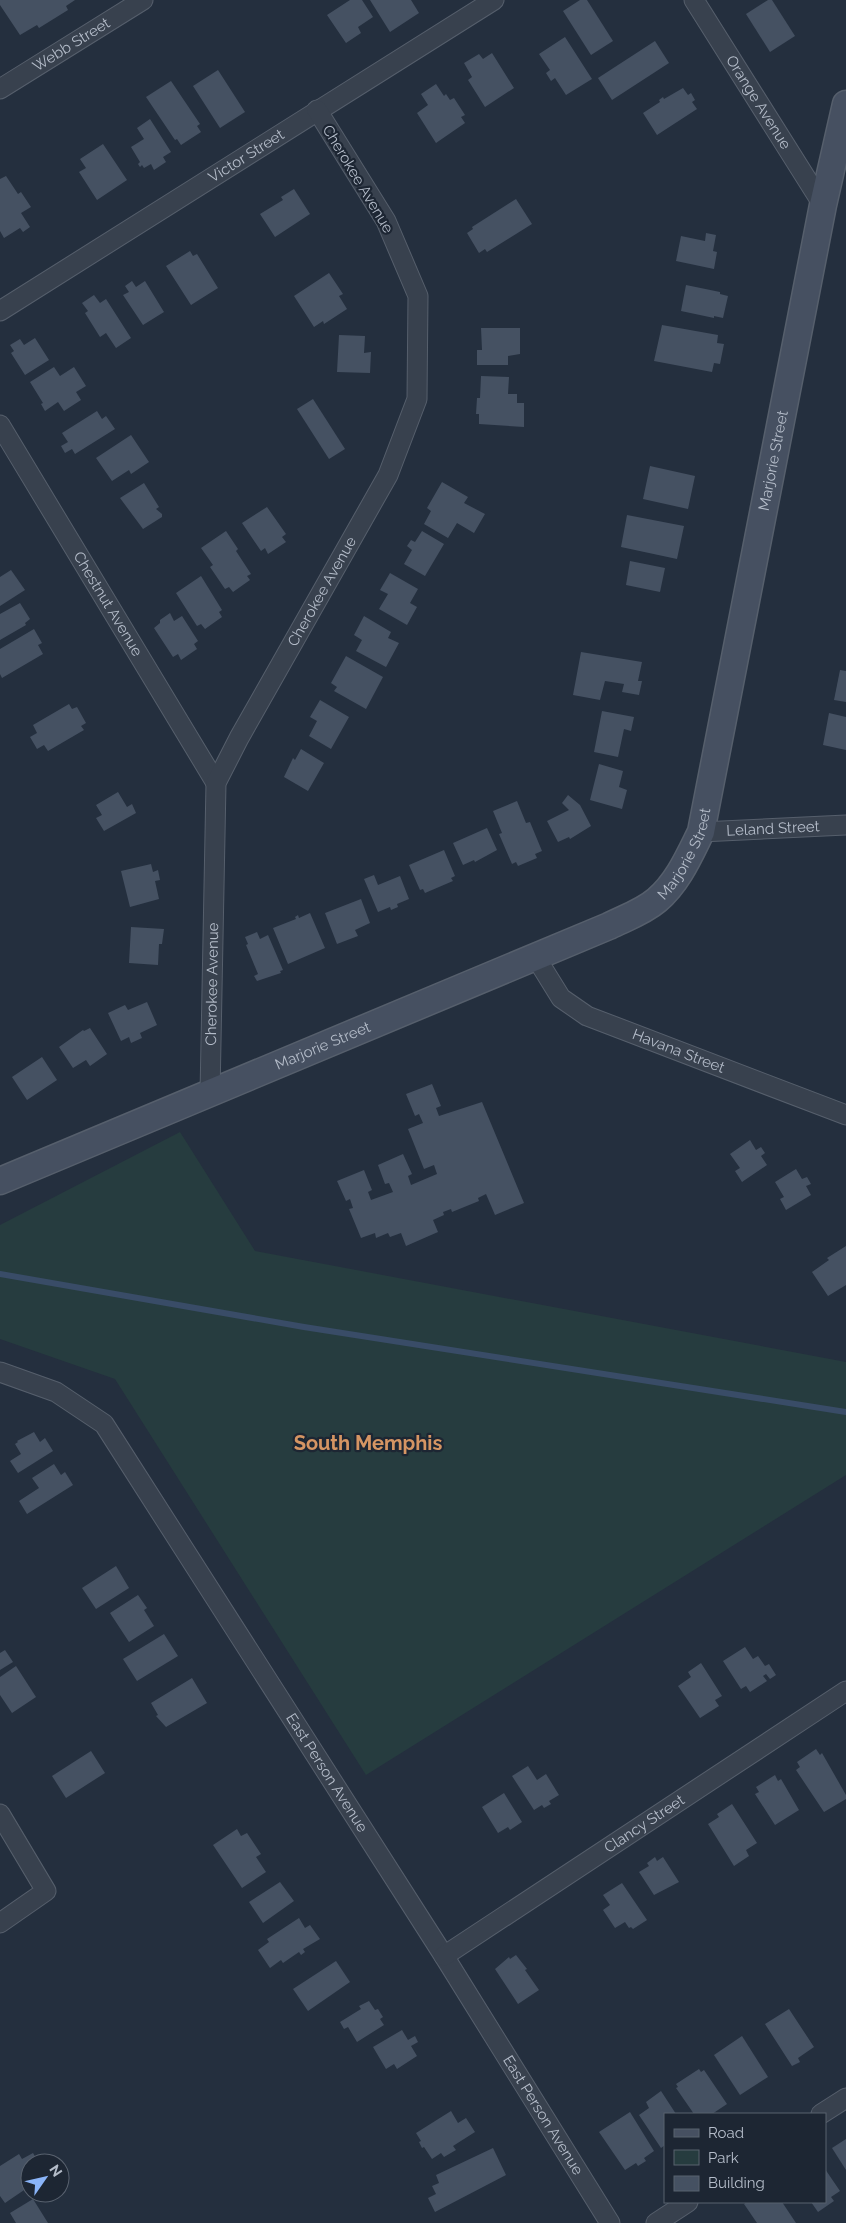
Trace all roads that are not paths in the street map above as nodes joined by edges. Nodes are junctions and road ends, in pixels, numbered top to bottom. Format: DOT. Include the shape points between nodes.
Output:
graph roads {
  1 [pos="143,0"];
  2 [pos="494,0"];
  3 [pos="694,0"];
  4 [pos="0,89"];
  5 [pos="846,104"];
  6 [pos="317,110"];
  7 [pos="823,205"];
  8 [pos="0,311"];
  9 [pos="0,425"];
  10 [pos="216,783"];
  11 [pos="846,825"];
  12 [pos="701,832"];
  13 [pos="535,956"];
  14 [pos="210,1094"];
  15 [pos="846,1115"];
  16 [pos="0,1181"];
  17 [pos="0,1372"];
  18 [pos="846,1691"];
  19 [pos="0,1814"];
  20 [pos="0,1923"];
  21 [pos="444,1956"];
  22 [pos="846,2098"];
  23 [pos="823,2113"];
  24 [pos="686,2203"];
  25 [pos="610,2223"];
  26 [pos="656,2223"];
  1 -- 4 [label="street, Webb Street"];
  2 -- 6 [label="street, Victor Street"];
  3 -- 7 [label="street, Orange Avenue"];
  5 -- 7 [label="street, Marjorie Street"];
  6 -- 8 [label="street, Victor Street"];
  6 -- 10 [label="street, Cherokee Avenue" via="386,221 418,296 417,399 388,475"];
  7 -- 12 [label="street, Marjorie Street"];
  9 -- 10 [label="street, Chestnut Avenue"];
  10 -- 14 [label="street, Cherokee Avenue"];
  11 -- 12 [label="street, Leland Street"];
  12 -- 13 [label="street, Marjorie Street" via="686,862 656,901 609,926"];
  13 -- 14 [label="street, Marjorie Street"];
  13 -- 15 [label="street, Havana Street" via="561,998 586,1016"];
  14 -- 16 [label="street, Marjorie Street"];
  17 -- 21 [label="street, East Person Avenue" via="56,1392 104,1424"];
  18 -- 21 [label="street, Clancy Street"];
  19 -- 20 [label="street" via="46,1891"];
  21 -- 25 [label="street, East Person Avenue"];
  22 -- 23 [label="street"];
  24 -- 26 [label="street"];
}
